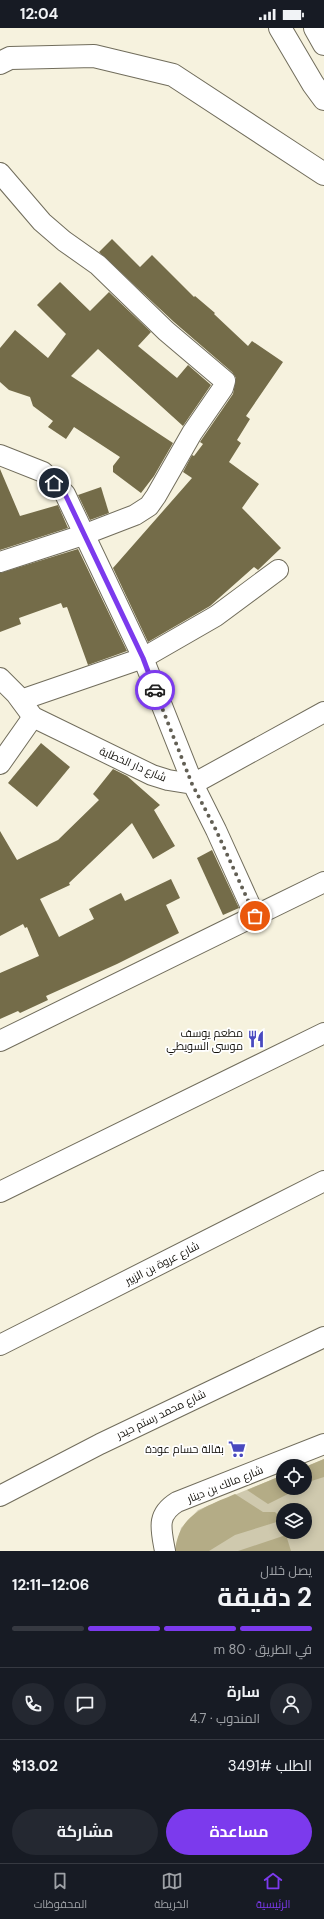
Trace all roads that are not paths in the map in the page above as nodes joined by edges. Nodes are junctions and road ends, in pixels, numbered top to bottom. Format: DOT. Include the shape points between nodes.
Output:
graph roads {
  1 [pos="280,28"];
  2 [pos="316,28"];
  3 [pos="324,44"];
  4 [pos="0,63"];
  5 [pos="324,99"];
  6 [pos="0,173"];
  7 [pos="324,174"];
  8 [pos="0,455"];
  9 [pos="83,535"];
  10 [pos="0,562"];
  11 [pos="278,570"];
  12 [pos="143,658"];
  13 [pos="0,678"];
  14 [pos="21,700"];
  15 [pos="324,712"];
  16 [pos="33,717"];
  17 [pos="0,764"];
  18 [pos="192,784"];
  19 [pos="324,882"];
  20 [pos="255,916"];
  21 [pos="324,1033"];
  22 [pos="0,1040"];
  23 [pos="324,1181"];
  24 [pos="0,1192"];
  25 [pos="324,1337"];
  26 [pos="0,1345"];
  27 [pos="324,1444"];
  28 [pos="0,1496"];
  29 [pos="165,1551"];
  1 -- 5 [label="highway" via="312,84"];
  2 -- 3 [label="highway"];
  4 -- 7 [label="highway" via="10,58 94,56 173,75"];
  6 -- 9 [label="street" via="42,222 98,265 166,331 225,381 149,506 135,515"];
  8 -- 9 [label="street" via="43,472 65,494"];
  9 -- 10 [label="street"];
  9 -- 12 [label="street"];
  11 -- 12 [label="street" via="216,616"];
  12 -- 14 [label="street"];
  12 -- 18 [label="street"];
  13 -- 14 [label="street, شارع دار الخطابة"];
  14 -- 16 [label="street, شارع دار الخطابة"];
  15 -- 18 [label="street"];
  16 -- 17 [label="street"];
  16 -- 18 [label="street, شارع دار الخطابة" via="152,775"];
  18 -- 20 [label="street"];
  19 -- 20 [label="street"];
  20 -- 22 [label="street"];
  21 -- 24 [label="street"];
  23 -- 26 [label="street, شارع عروة بن الزبير"];
  25 -- 28 [label="street, شارع محمد رستم حيدر" via="100,1444"];
  27 -- 29 [label="street, شارع مالك بن دينار" via="168,1508 162,1517 161,1532"];
}
